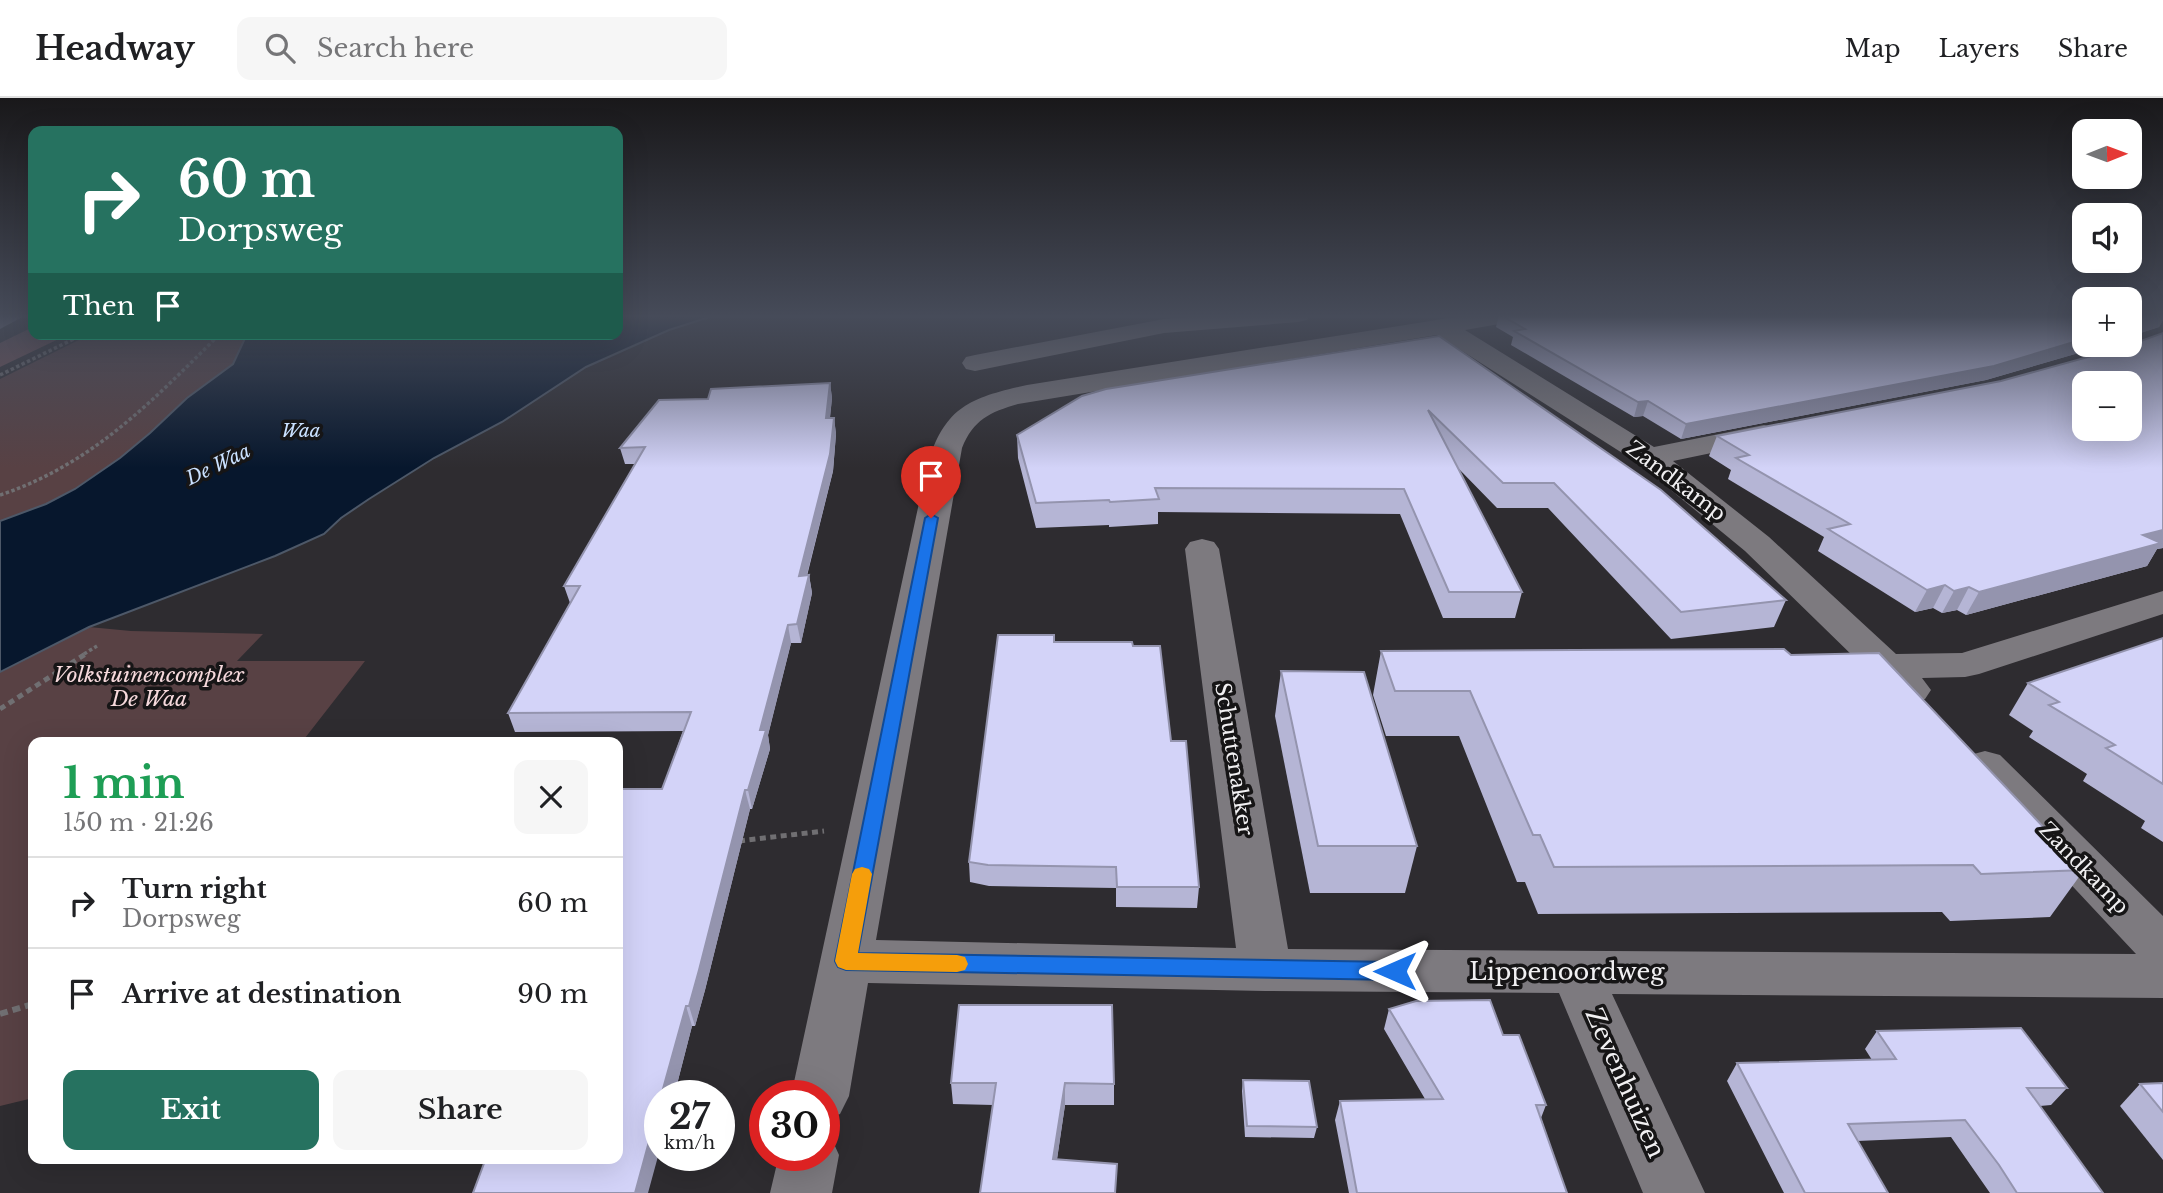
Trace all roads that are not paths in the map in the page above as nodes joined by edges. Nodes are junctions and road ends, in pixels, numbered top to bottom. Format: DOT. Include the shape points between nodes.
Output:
graph roads {
  1 [pos="1195,366"];
  2 [pos="1505,366"];
  3 [pos="1786,430"];
  4 [pos="1649,457"];
  5 [pos="1202,549"];
  6 [pos="2163,602"];
  7 [pos="1888,666"];
  8 [pos="1834,667"];
  9 [pos="1935,715"];
  10 [pos="1964,744"];
  11 [pos="2163,949"];
  12 [pos="846,961"];
  13 [pos="1265,970"];
  14 [pos="1576,972"];
  15 [pos="2163,976"];
  16 [pos="823,1080"];
  17 [pos="806,1171"];
  18 [pos="801,1193"];
  19 [pos="1674,1193"];
  1 -- 12 [label="street" via="1005,398 976,409 954,428 942,466"];
  2 -- 4 [label="street, Zandkamp"];
  3 -- 4 [label="street"];
  4 -- 7 [label="street, Zandkamp" via="1757,544"];
  5 -- 13 [label="street, Schuttenakker"];
  6 -- 7 [label="street" via="1965,665"];
  7 -- 8 [label="street"];
  7 -- 9 [label="street, Zandkamp"];
  10 -- 11 [label="street, Zandkamp"];
  12 -- 13 [label="street, Lippenoordweg"];
  12 -- 16 [label="street"];
  13 -- 14 [label="street, Lippenoordweg"];
  14 -- 15 [label="street, Lippenoordweg"];
  14 -- 19 [label="street, Zevenhuizen"];
  17 -- 18 [label="street"];
}
